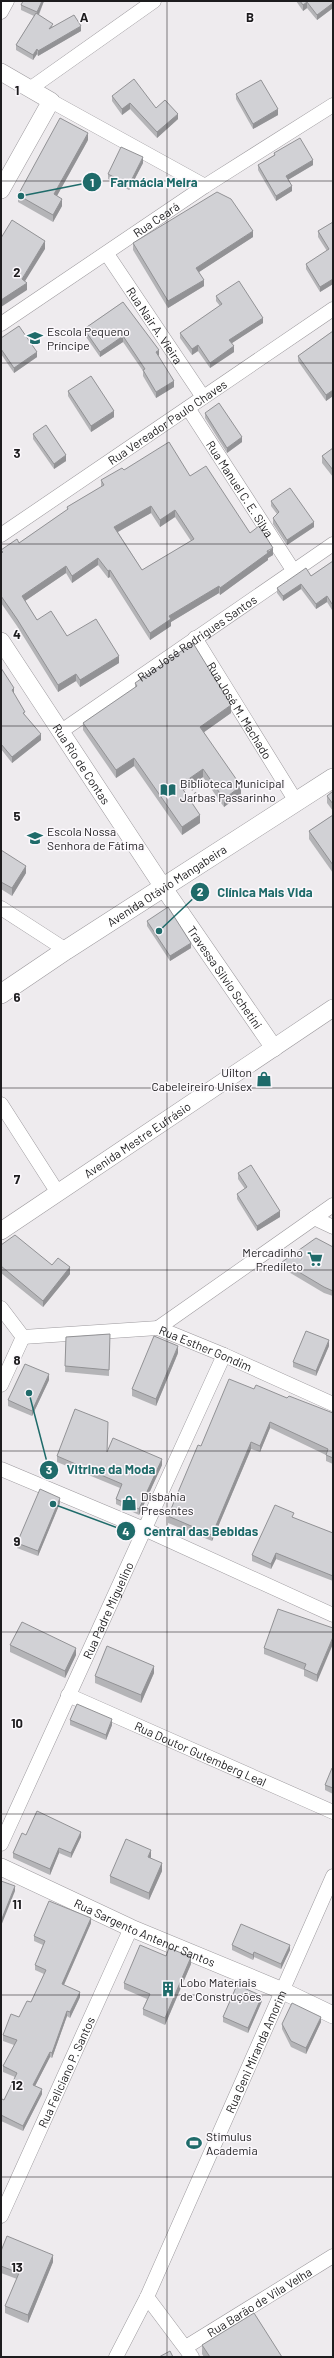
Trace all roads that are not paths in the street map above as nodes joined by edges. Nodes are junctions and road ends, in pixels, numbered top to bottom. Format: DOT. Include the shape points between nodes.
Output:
graph roads {
  1 [pos="7,1"];
  2 [pos="154,1"];
  3 [pos="1,12"];
  4 [pos="1,72"];
  5 [pos="31,88"];
  6 [pos="51,101"];
  7 [pos="333,105"];
  8 [pos="205,186"];
  9 [pos="1,190"];
  10 [pos="107,254"];
  11 [pos="333,309"];
  12 [pos="1,324"];
  13 [pos="203,397"];
  14 [pos="188,408"];
  15 [pos="1,535"];
  16 [pos="333,544"];
  17 [pos="293,570"];
  18 [pos="195,638"];
  19 [pos="1,641"];
  20 [pos="60,732"];
  21 [pos="333,778"];
  22 [pos="297,803"];
  23 [pos="163,887"];
  24 [pos="1,908"];
  25 [pos="66,950"];
  26 [pos="1,994"];
  27 [pos="333,1008"];
  28 [pos="274,1048"];
  29 [pos="1,1104"];
  30 [pos="58,1193"];
  31 [pos="333,1205"];
  32 [pos="314,1218"];
  33 [pos="333,1227"];
  34 [pos="1,1231"];
  35 [pos="1,1308"];
  36 [pos="158,1328"];
  37 [pos="23,1337"];
  38 [pos="224,1355"];
  39 [pos="3,1379"];
  40 [pos="333,1404"];
  41 [pos="1,1469"];
  42 [pos="144,1529"];
  43 [pos="333,1615"];
  44 [pos="68,1695"];
  45 [pos="333,1812"];
  46 [pos="1,1844"];
  47 [pos="1,1867"];
  48 [pos="333,1876"];
  49 [pos="131,1928"];
  50 [pos="284,1991"];
  51 [pos="333,2015"];
  52 [pos="1,2216"];
  53 [pos="333,2256"];
  54 [pos="147,2296"];
  55 [pos="189,2352"];
  56 [pos="116,2357"];
  1 -- 3 [label="street"];
  2 -- 5 [label="street"];
  4 -- 5 [label="street"];
  5 -- 6 [label="street"];
  6 -- 8 [label="street"];
  6 -- 9 [label="street"];
  7 -- 8 [label="street, Rua Ceará"];
  8 -- 10 [label="street, Rua Ceará"];
  10 -- 12 [label="street, Rua Ceará"];
  10 -- 13 [label="street, Rua Nair A. Vieira"];
  11 -- 13 [label="street, Rua Vereador Paulo Chaves"];
  13 -- 14 [label="street, Rua Vereador Paulo Chaves"];
  14 -- 15 [label="street, Rua Vereador Paulo Chaves"];
  14 -- 17 [label="street, Rua Manuel C. E. Silva"];
  16 -- 17 [label="street, Rua José Rodrigues Santos"];
  17 -- 18 [label="street, Rua José Rodrigues Santos"];
  18 -- 20 [label="street, Rua José Rodrigues Santos"];
  18 -- 22 [label="street, Rua José M. Machado"];
  19 -- 20 [label="street, Rua Rio de Contas"];
  20 -- 23 [label="street, Rua Rio de Contas"];
  21 -- 22 [label="main road, Avenida Otávio Mangabeira"];
  22 -- 23 [label="main road, Avenida Otávio Mangabeira"];
  23 -- 25 [label="main road, Avenida Otávio Mangabeira"];
  23 -- 28 [label="street, Travessa Silvio Schetini"];
  24 -- 25 [label="street"];
  25 -- 26 [label="main road, Avenida Otávio Mangabeira"];
  27 -- 28 [label="street, Avenida Mestre Eufrásio"];
  28 -- 30 [label="street, Avenida Mestre Eufrásio"];
  29 -- 30 [label="street"];
  30 -- 34 [label="street, Avenida Mestre Eufrásio"];
  31 -- 32 [label="street"];
  32 -- 33 [label="street"];
  32 -- 36 [label="street"];
  35 -- 37 [label="street"];
  36 -- 37 [label="street, Rua Esther Gondim"];
  36 -- 38 [label="street, Rua Esther Gondim"];
  37 -- 39 [label="street"];
  38 -- 40 [label="street, Rua Esther Gondim"];
  38 -- 42 [label="street, Rua Padre Miguelino"];
  41 -- 42 [label="street"];
  42 -- 43 [label="street"];
  42 -- 44 [label="street, Rua Padre Miguelino"];
  44 -- 45 [label="street, Rua Doutor Gutemberg Leal"];
  44 -- 46 [label="street, Rua Padre Miguelino"];
  47 -- 49 [label="street, Rua Sargento Antenor Santos"];
  48 -- 50 [label="street, Rua Geni Miranda Amorim"];
  49 -- 50 [label="street, Rua Sargento Antenor Santos"];
  49 -- 52 [label="street, Rua Feliciano P. Santos"];
  50 -- 51 [label="street, Rua Sargento Antenor Santos"];
  50 -- 54 [label="street, Rua Geni Miranda Amorim"];
  53 -- 55 [label="street, Rua Barão de Vila Velha"];
  54 -- 55 [label="street"];
  54 -- 56 [label="street, Rua Geni Miranda Amorim"];
}
